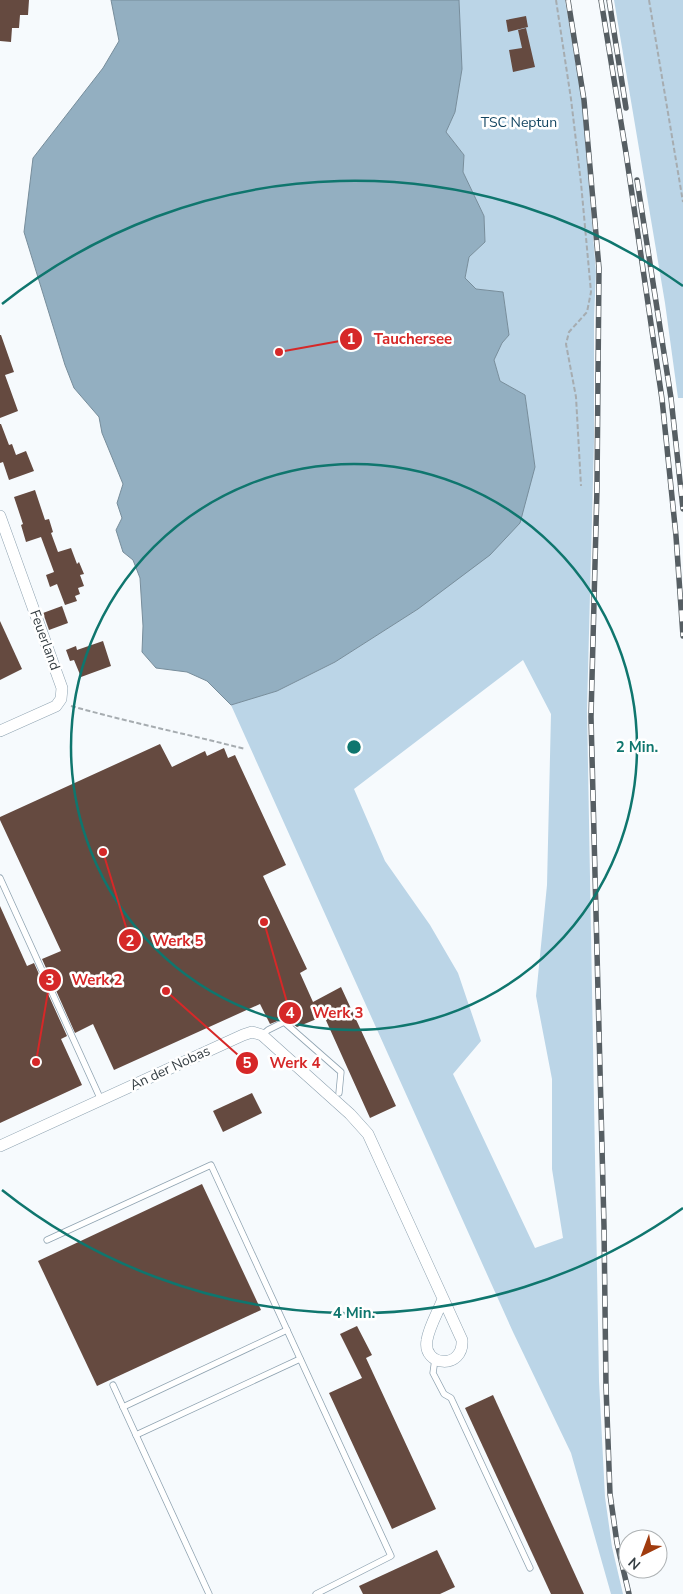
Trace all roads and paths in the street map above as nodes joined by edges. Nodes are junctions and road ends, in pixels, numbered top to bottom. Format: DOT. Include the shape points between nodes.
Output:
graph roads {
  1 [pos="556,0"];
  2 [pos="649,0"];
  3 [pos="683,202"];
  4 [pos="581,486"];
  5 [pos="0,516"];
  6 [pos="61,699"];
  7 [pos="0,731"];
  8 [pos="245,749"];
  9 [pos="0,878"];
  10 [pos="262,1035"];
  11 [pos="339,1093"];
  12 [pos="101,1100"];
  13 [pos="0,1146"];
  14 [pos="46,1240"];
  15 [pos="443,1299"];
  16 [pos="287,1330"];
  17 [pos="300,1359"];
  18 [pos="435,1360"];
  19 [pos="113,1385"];
  20 [pos="123,1407"];
  21 [pos="136,1435"];
  22 [pos="530,1568"];
  23 [pos="209,1594"];
  24 [pos="316,1594"];
  1 -- 4 [label="path" via="571,99 591,292 588,312 568,332 566,344 576,397"];
  2 -- 3 [label="path"];
  5 -- 6 [label="street, Feuerland" via="62,688"];
  6 -- 7 [label="street" via="56,706"];
  6 -- 8 [label="path" via="68,706"];
  9 -- 12 [label="lane"];
  10 -- 11 [label="lane" via="284,1022 341,1072"];
  10 -- 12 [label="street, An der Nobas" via="252,1032 243,1035"];
  10 -- 15 [label="street" via="368,1134"];
  12 -- 13 [label="street, An der Nobas"];
  14 -- 16 [label="lane" via="211,1165"];
  15 -- 18 [label="street" via="426,1342 428,1353"];
  15 -- 18 [label="street" via="462,1346 457,1357 442,1362"];
  16 -- 17 [label="lane"];
  16 -- 20 [label="lane"];
  17 -- 21 [label="lane"];
  17 -- 24 [label="lane" via="391,1556"];
  18 -- 22 [label="lane" via="433,1373 444,1394 451,1398"];
  19 -- 20 [label="lane"];
  20 -- 21 [label="lane"];
  21 -- 23 [label="lane"];
}
